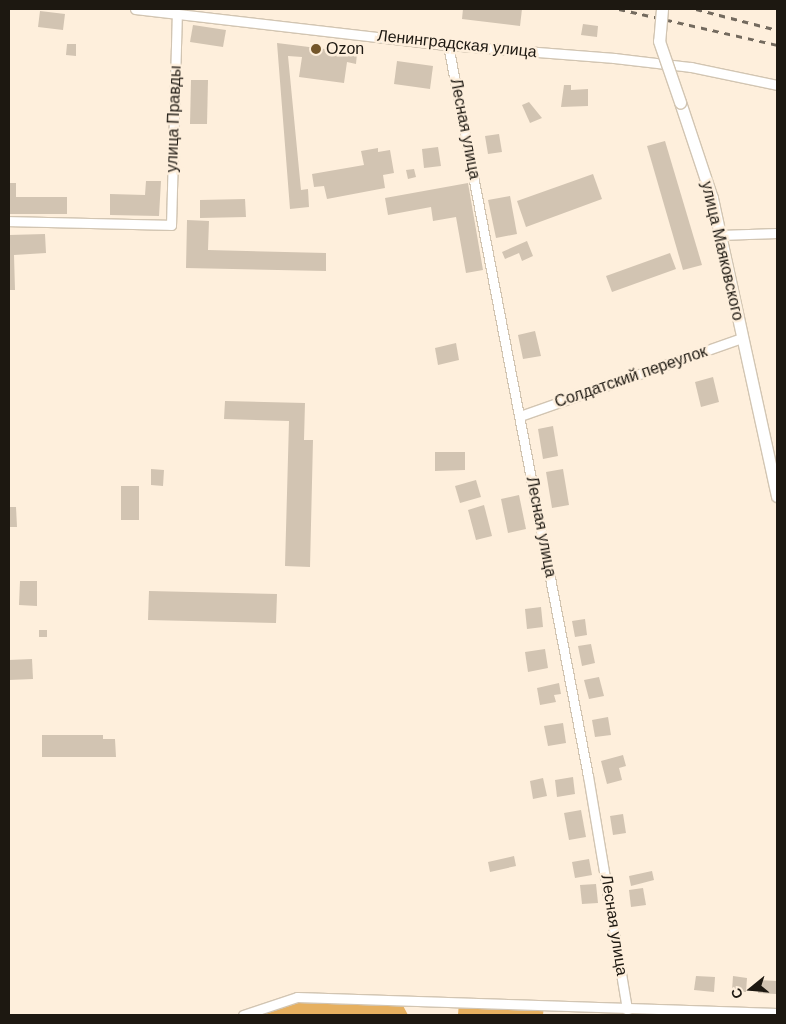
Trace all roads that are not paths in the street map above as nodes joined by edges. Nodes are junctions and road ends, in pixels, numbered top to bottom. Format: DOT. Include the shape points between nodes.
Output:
graph roads {
  1 [pos="135,9"];
  2 [pos="662,9"];
  3 [pos="177,14"];
  4 [pos="448,45"];
  5 [pos="777,85"];
  6 [pos="9,221"];
  7 [pos="777,233"];
  8 [pos="720,235"];
  9 [pos="742,338"];
  10 [pos="520,416"];
  11 [pos="777,496"];
  12 [pos="628,1010"];
  13 [pos="777,1012"];
  14 [pos="243,1015"];
  1 -- 3 [label="street, Ленинградская улица"];
  2 -- 8 [label="street, улица Маяковского, bridge" via="659,41 705,175"];
  3 -- 4 [label="street, Ленинградская улица"];
  3 -- 6 [label="street, улица Правды" via="171,225"];
  4 -- 5 [label="street, Ленинградская улица" via="691,67"];
  4 -- 10 [label="street, Лесная улица"];
  7 -- 8 [label="street"];
  8 -- 9 [label="street, улица Маяковского"];
  9 -- 10 [label="street, Солдатский переулок"];
  9 -- 11 [label="street, улица Маяковского"];
  10 -- 12 [label="street, Лесная улица" via="588,776"];
  12 -- 13 [label="street"];
  12 -- 14 [label="street" via="297,997"];
}
